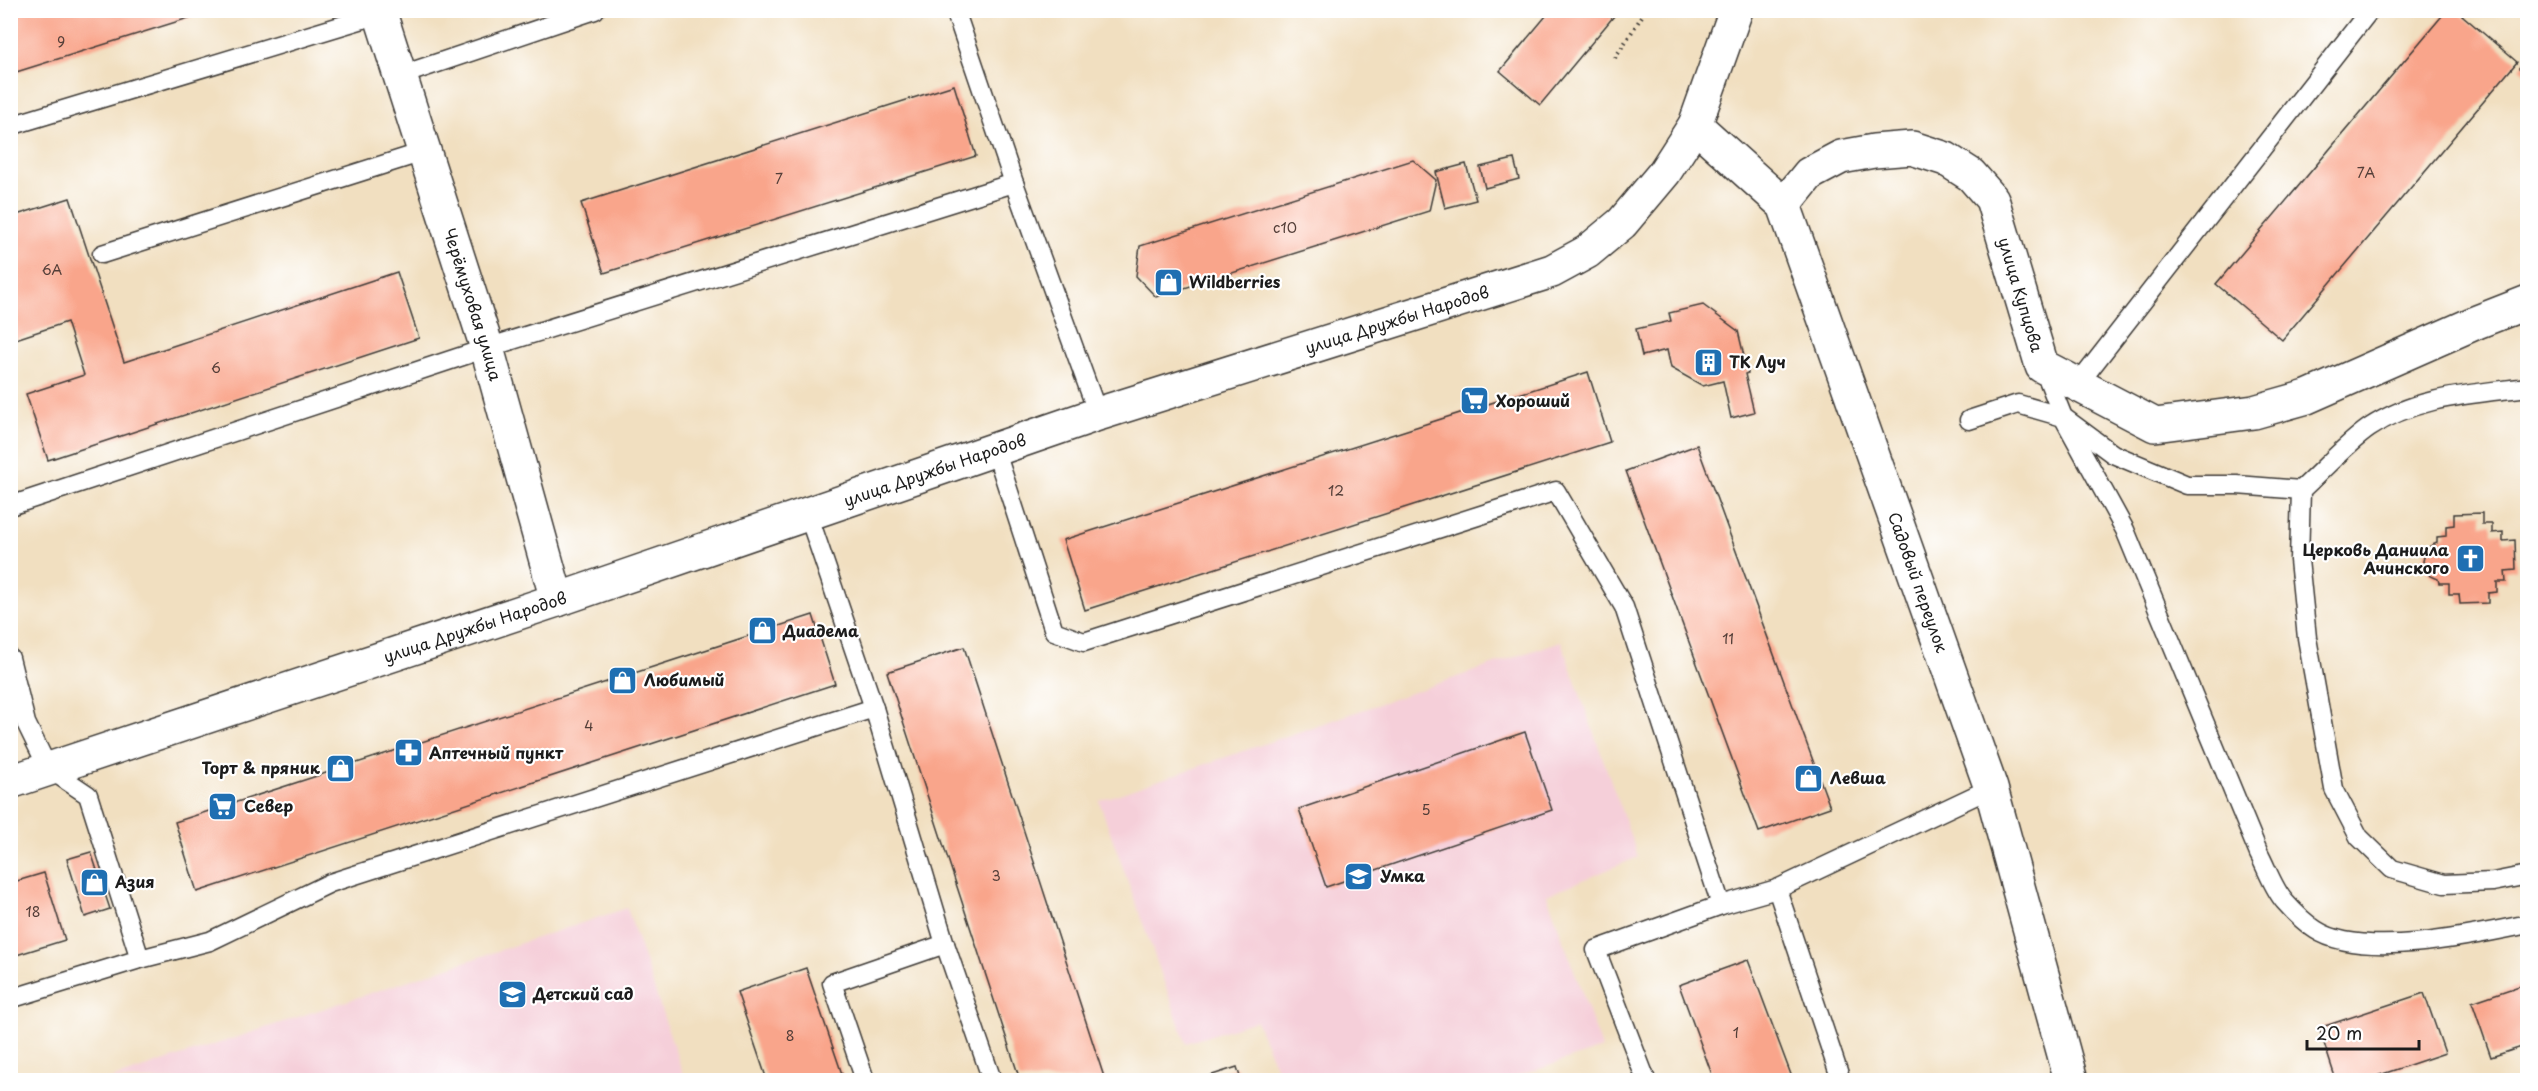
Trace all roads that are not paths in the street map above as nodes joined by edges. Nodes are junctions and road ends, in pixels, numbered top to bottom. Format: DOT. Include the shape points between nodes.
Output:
graph roads {
  1 [pos="595,10"];
  2 [pos="955,10"];
  3 [pos="1736,10"];
  4 [pos="2370,10"];
  5 [pos="380,12"];
  6 [pos="399,76"];
  7 [pos="1695,125"];
  8 [pos="10,126"];
  9 [pos="423,152"];
  10 [pos="1014,183"];
  11 [pos="1784,205"];
  12 [pos="102,254"];
  13 [pos="2528,302"];
  14 [pos="487,348"];
  15 [pos="2042,366"];
  16 [pos="2079,383"];
  17 [pos="2528,387"];
  18 [pos="1098,414"];
  19 [pos="2063,417"];
  20 [pos="1969,420"];
  21 [pos="995,449"];
  22 [pos="2301,490"];
  23 [pos="10,506"];
  24 [pos="808,514"];
  25 [pos="557,600"];
  26 [pos="10,658"];
  27 [pos="874,708"];
  28 [pos="48,768"];
  29 [pos="10,782"];
  30 [pos="1991,788"];
  31 [pos="2528,875"];
  32 [pos="1777,889"];
  33 [pos="1721,905"];
  34 [pos="2528,924"];
  35 [pos="945,944"];
  36 [pos="140,959"];
  37 [pos="10,999"];
  38 [pos="865,1080"];
  39 [pos="992,1080"];
  40 [pos="1646,1080"];
  41 [pos="1841,1080"];
  42 [pos="2071,1080"];
  1 -- 6 [label="lane"];
  2 -- 10 [label="lane"];
  3 -- 7 [label="street, улица Дружбы Народов"];
  4 -- 16 [label="lane"];
  5 -- 6 [label="street, Черёмуховая улица"];
  5 -- 8 [label="lane"];
  6 -- 9 [label="street, Черёмуховая улица"];
  7 -- 11 [label="street, Садовый переулок"];
  7 -- 18 [label="street, улица Дружбы Народов" via="1664,173 1622,224 1587,252 1552,271"];
  9 -- 12 [label="lane"];
  9 -- 14 [label="street, Черёмуховая улица"];
  10 -- 14 [label="lane"];
  10 -- 18 [label="lane"];
  11 -- 15 [label="street, улица Купцова" via="1809,174 1841,157 1912,148 1946,159 1971,176 1992,199"];
  11 -- 30 [label="street, Садовый переулок"];
  13 -- 16 [label="street, улица Купцова" via="2307,397 2254,412 2155,425"];
  14 -- 23 [label="lane"];
  14 -- 25 [label="street, Черёмуховая улица"];
  15 -- 16 [label="street, улица Купцова"];
  15 -- 19 [label="lane"];
  17 -- 22 [label="lane" via="2449,397 2403,409 2368,429"];
  18 -- 21 [label="street, улица Дружбы Народов"];
  19 -- 20 [label="lane" via="2018,404"];
  19 -- 22 [label="lane" via="2113,454 2187,485"];
  19 -- 34 [label="lane" via="2125,530 2259,854 2284,901 2317,930 2350,942 2413,944"];
  21 -- 24 [label="street, улица Дружбы Народов"];
  21 -- 33 [label="lane" via="1054,632 1084,642 1556,491 1623,607"];
  22 -- 31 [label="lane" via="2299,560 2307,638 2334,789 2359,837 2392,869 2444,884 2493,882"];
  24 -- 25 [label="street, улица Дружбы Народов"];
  24 -- 27 [label="lane"];
  25 -- 28 [label="street, улица Дружбы Народов"];
  26 -- 28 [label="lane" via="26,723"];
  27 -- 35 [label="lane"];
  27 -- 36 [label="lane" via="330,883 210,941"];
  28 -- 29 [label="street, улица Дружбы Народов"];
  28 -- 36 [label="lane" via="88,795"];
  30 -- 32 [label="lane"];
  30 -- 42 [label="street, Садовый переулок"];
  32 -- 33 [label="lane"];
  32 -- 41 [label="lane"];
  33 -- 40 [label="lane" via="1596,951"];
  35 -- 38 [label="lane" via="832,983"];
  35 -- 39 [label="lane"];
  36 -- 37 [label="lane"];
}
